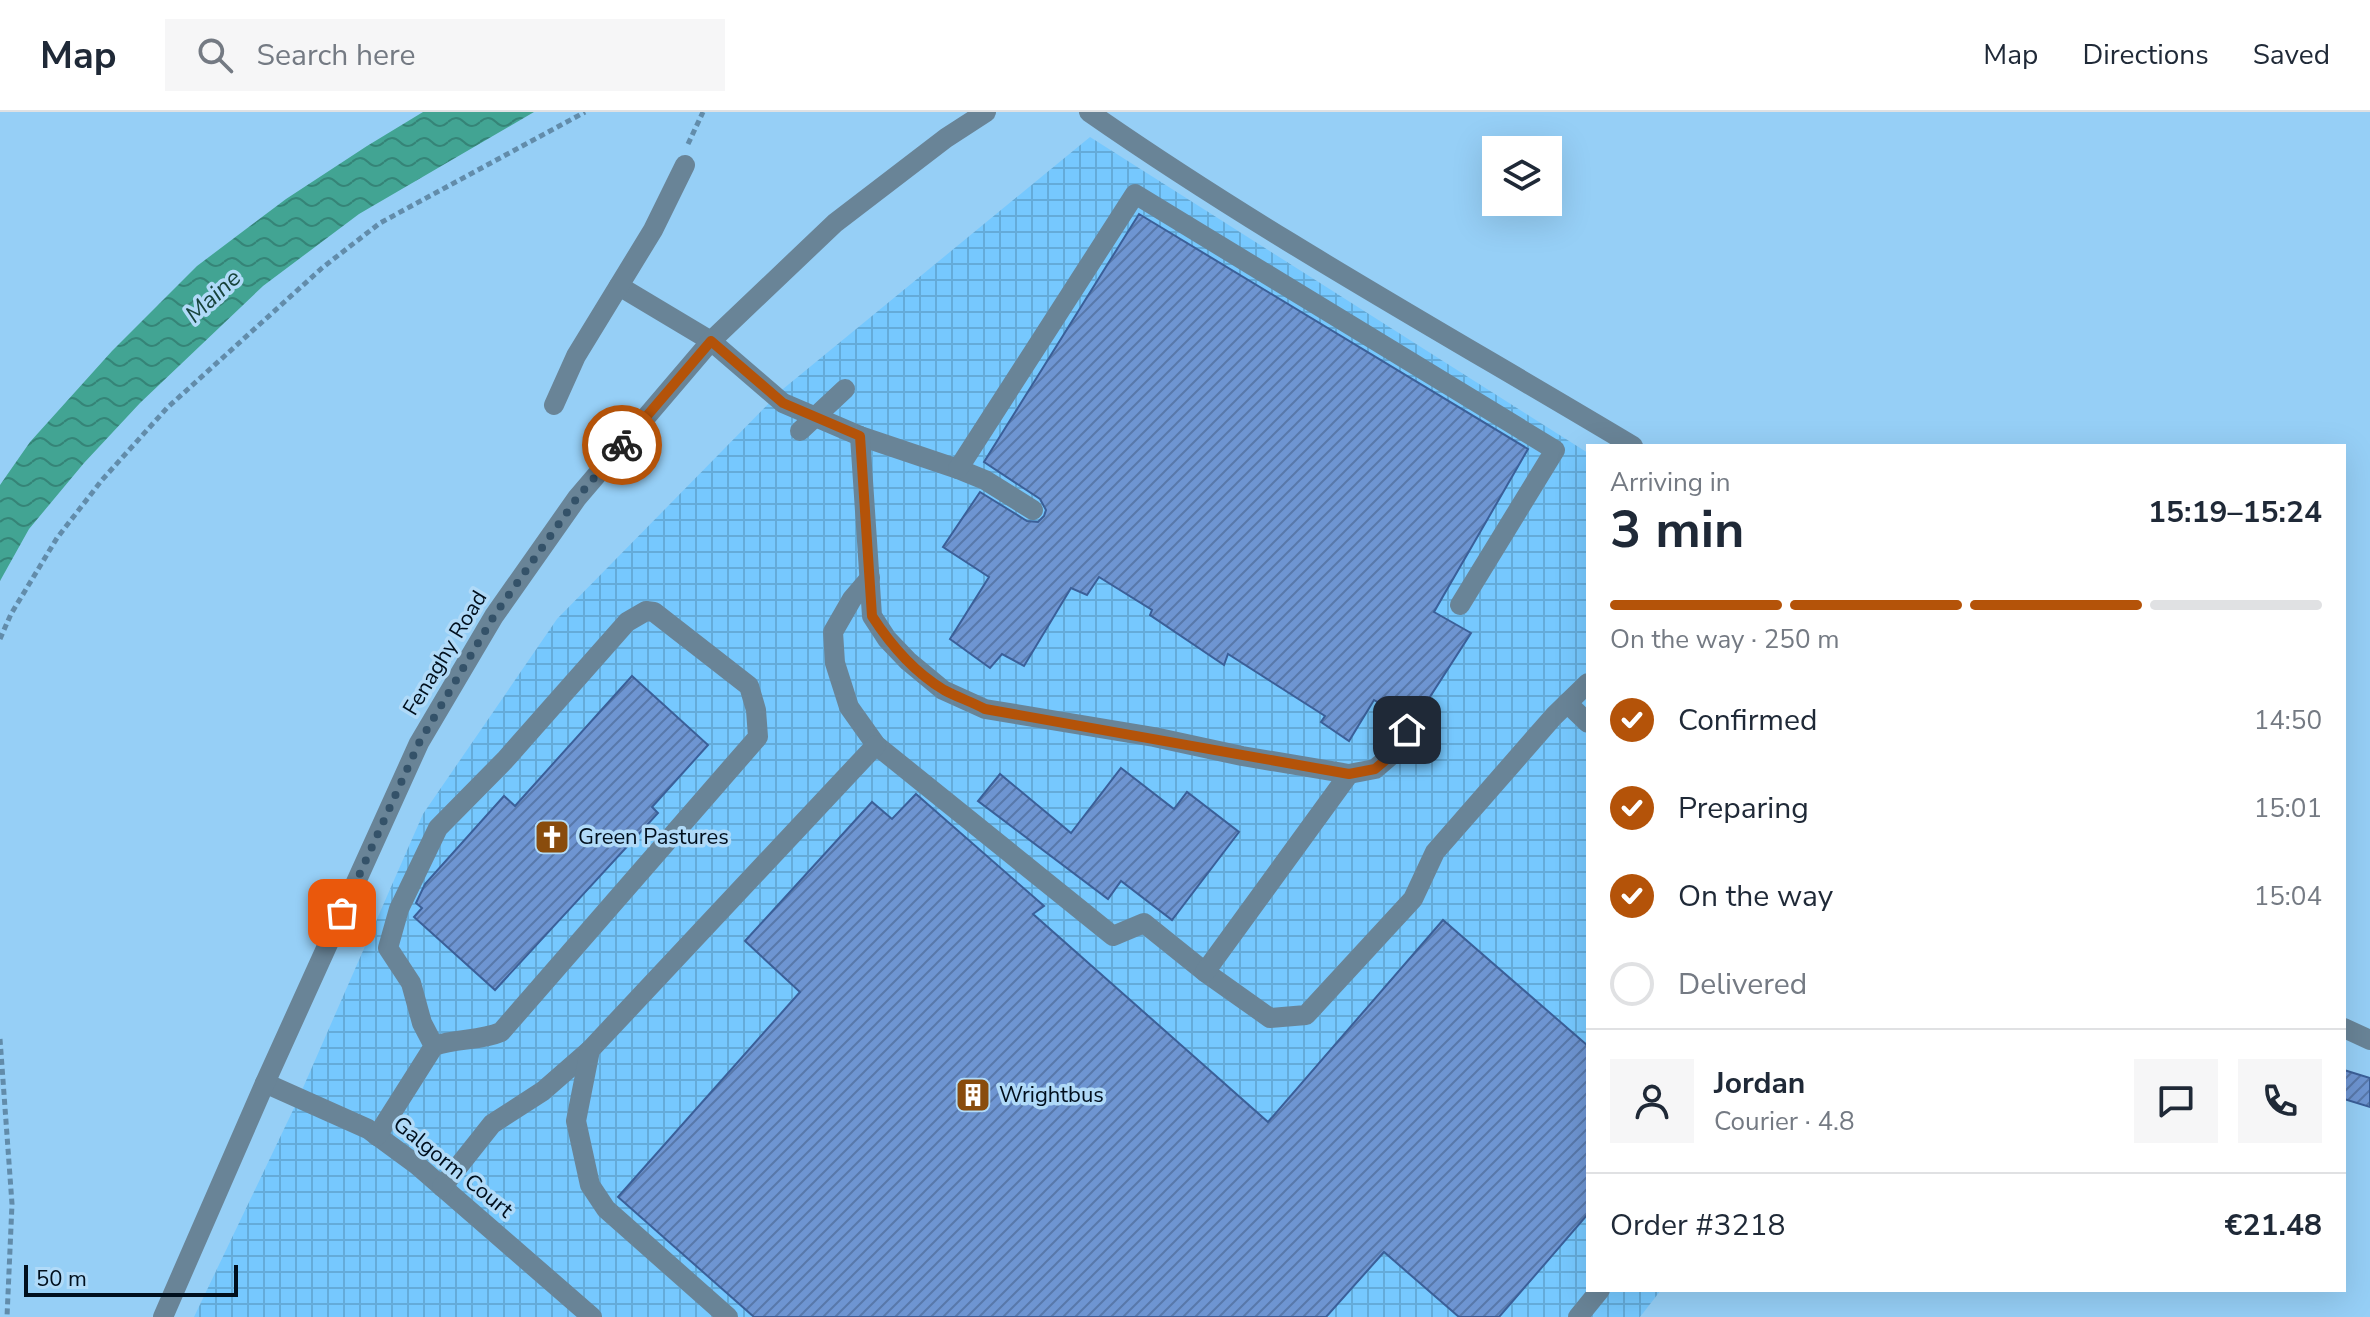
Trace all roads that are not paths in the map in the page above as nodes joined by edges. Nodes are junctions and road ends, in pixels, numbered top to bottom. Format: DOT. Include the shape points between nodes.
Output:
graph roads {
  1 [pos="986,112"];
  2 [pos="1089,112"];
  3 [pos="685,165"];
  4 [pos="619,286"];
  5 [pos="711,341"];
  6 [pos="845,389"];
  7 [pos="554,405"];
  8 [pos="808,424"];
  9 [pos="860,436"];
  10 [pos="1630,444"];
  11 [pos="958,469"];
  12 [pos="1033,510"];
  13 [pos="870,578"];
  14 [pos="1460,605"];
  15 [pos="1586,685"];
  16 [pos="1567,703"];
  17 [pos="1586,721"];
  18 [pos="1407,730"];
  19 [pos="876,745"];
  20 [pos="1349,774"];
  21 [pos="1205,972"];
  22 [pos="2346,1029"];
  23 [pos="2370,1040"];
  24 [pos="434,1046"];
  25 [pos="590,1050"];
  26 [pos="265,1083"];
  27 [pos="377,1136"];
  28 [pos="442,1187"];
  29 [pos="1598,1292"];
  30 [pos="163,1317"];
  31 [pos="592,1317"];
  32 [pos="728,1317"];
  33 [pos="1578,1317"];
  1 -- 5 [label="street, Fenaghy Road" via="835,223"];
  2 -- 10 [label="street" via="1293,244"];
  3 -- 4 [label="street"];
  4 -- 5 [label="street"];
  4 -- 7 [label="street" via="576,356"];
  5 -- 8 [label="street"];
  5 -- 26 [label="street, Fenaghy Road" via="577,498 494,616 419,743"];
  6 -- 8 [label="street"];
  8 -- 9 [label="street"];
  9 -- 11 [label="street"];
  9 -- 13 [label="street"];
  11 -- 12 [label="street"];
  11 -- 14 [label="street" via="1135,194 1555,450"];
  13 -- 19 [label="street" via="833,632 835,663 849,707"];
  13 -- 20 [label="street" via="872,616 887,639 943,690 985,709"];
  15 -- 16 [label="street"];
  16 -- 17 [label="street"];
  16 -- 21 [label="street" via="1435,852 1413,899 1306,1015 1270,1018"];
  18 -- 20 [label="street" via="1401,747 1375,769"];
  19 -- 21 [label="street" via="1113,936 1144,923"];
  19 -- 25 [label="street"];
  20 -- 21 [label="street"];
  22 -- 23 [label="street"];
  24 -- 24 [label="street" via="501,1032 758,737 749,686 654,612 627,622 438,828 399,909 388,948 411,983"];
  24 -- 27 [label="street"];
  25 -- 28 [label="street" via="543,1091 492,1124"];
  25 -- 32 [label="street" via="576,1121 590,1185 606,1209"];
  26 -- 27 [label="street, Galgorm Court"];
  26 -- 30 [label="street, Fenaghy Road"];
  27 -- 28 [label="street, Galgorm Court"];
  28 -- 31 [label="street, Galgorm Court"];
  29 -- 33 [label="street"];
}
